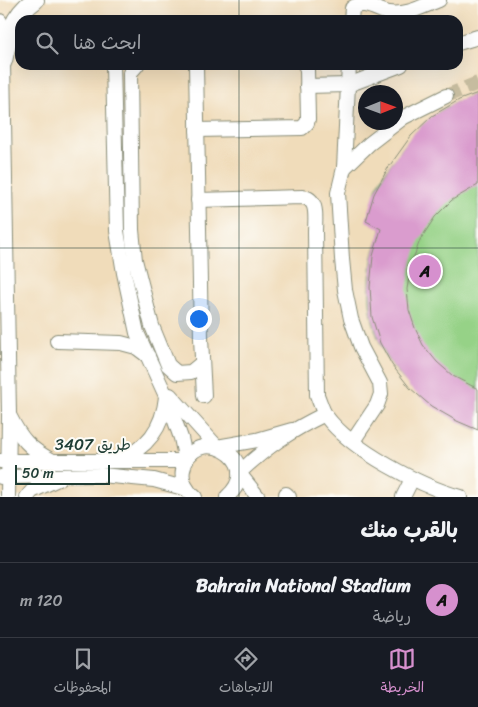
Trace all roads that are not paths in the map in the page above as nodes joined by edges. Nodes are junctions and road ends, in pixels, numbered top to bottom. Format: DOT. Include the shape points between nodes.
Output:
graph roads {
  1 [pos="35,0"];
  2 [pos="439,0"];
  3 [pos="20,15"];
  4 [pos="351,15"];
  5 [pos="409,15"];
  6 [pos="414,15"];
  7 [pos="0,21"];
  8 [pos="15,22"];
  9 [pos="478,37"];
  10 [pos="463,42"];
  11 [pos="4,61"];
  12 [pos="114,70"];
  13 [pos="133,70"];
  14 [pos="196,70"];
  15 [pos="307,70"];
  16 [pos="349,70"];
  17 [pos="388,70"];
  18 [pos="348,85"];
  19 [pos="307,88"];
  20 [pos="446,96"];
  21 [pos="197,130"];
  22 [pos="344,168"];
  23 [pos="198,200"];
  24 [pos="57,341"];
  25 [pos="148,356"];
  26 [pos="202,363"];
  27 [pos="159,380"];
  28 [pos="166,396"];
  29 [pos="204,396"];
  30 [pos="325,414"];
  31 [pos="9,415"];
  32 [pos="292,430"];
  33 [pos="353,441"];
  34 [pos="217,447"];
  35 [pos="116,460"];
  36 [pos="4,461"];
  37 [pos="53,461"];
  38 [pos="186,461"];
  39 [pos="239,473"];
  40 [pos="67,476"];
  41 [pos="4,477"];
  42 [pos="412,479"];
  43 [pos="191,493"];
  44 [pos="440,494"];
  45 [pos="8,497"];
  46 [pos="27,497"];
  47 [pos="227,497"];
  48 [pos="258,497"];
  49 [pos="403,497"];
  50 [pos="460,497"];
  1 -- 3 [label="main road"];
  2 -- 6 [label="street"];
  4 -- 5 [label="street" via="352,8 363,2 387,12"];
  7 -- 11 [label="street"];
  8 -- 11 [label="main road" via="8,36"];
  9 -- 10 [label="street"];
  11 -- 31 [label="street"];
  12 -- 25 [label="street" via="117,231 138,333"];
  13 -- 26 [label="street" via="130,95 135,260 152,326 168,365 177,374 192,372"];
  14 -- 21 [label="street"];
  15 -- 19 [label="street"];
  16 -- 18 [label="street"];
  17 -- 18 [label="street"];
  18 -- 19 [label="street"];
  18 -- 22 [label="street"];
  19 -- 21 [label="street" via="308,119 302,128"];
  20 -- 22 [label="street" via="404,117"];
  21 -- 23 [label="street"];
  22 -- 33 [label="street" via="338,193 347,305 381,388 377,405"];
  23 -- 26 [label="street"];
  23 -- 30 [label="street" via="306,197 314,205 317,395"];
  24 -- 25 [label="street" via="121,343 136,347"];
  25 -- 27 [label="street"];
  26 -- 29 [label="street"];
  27 -- 28 [label="street"];
  27 -- 34 [label="street"];
  28 -- 35 [label="street" via="156,431 138,449"];
  28 -- 38 [label="street"];
  30 -- 32 [label="street"];
  30 -- 33 [label="street"];
  31 -- 36 [label="street"];
  31 -- 37 [label="street" via="25,443"];
  32 -- 34 [label="street"];
  32 -- 39 [label="street"];
  33 -- 42 [label="street"];
  34 -- 38 [label="street" via="203,447"];
  34 -- 39 [label="street" via="235,459"];
  35 -- 37 [label="street, طريق 3407"];
  35 -- 38 [label="street, طريق 3407"];
  36 -- 37 [label="street, طريق 3407"];
  36 -- 41 [label="street"];
  38 -- 43 [label="street" via="184,484"];
  39 -- 47 [label="street" via="234,490"];
  39 -- 48 [label="street"];
  40 -- 41 [label="street, طريق 3407"];
  40 -- 43 [label="street, طريق 3407" via="101,475 154,480"];
  40 -- 46 [label="street" via="44,484"];
  41 -- 45 [label="street"];
  42 -- 44 [label="street"];
  42 -- 49 [label="street"];
  44 -- 50 [label="street"];
}
